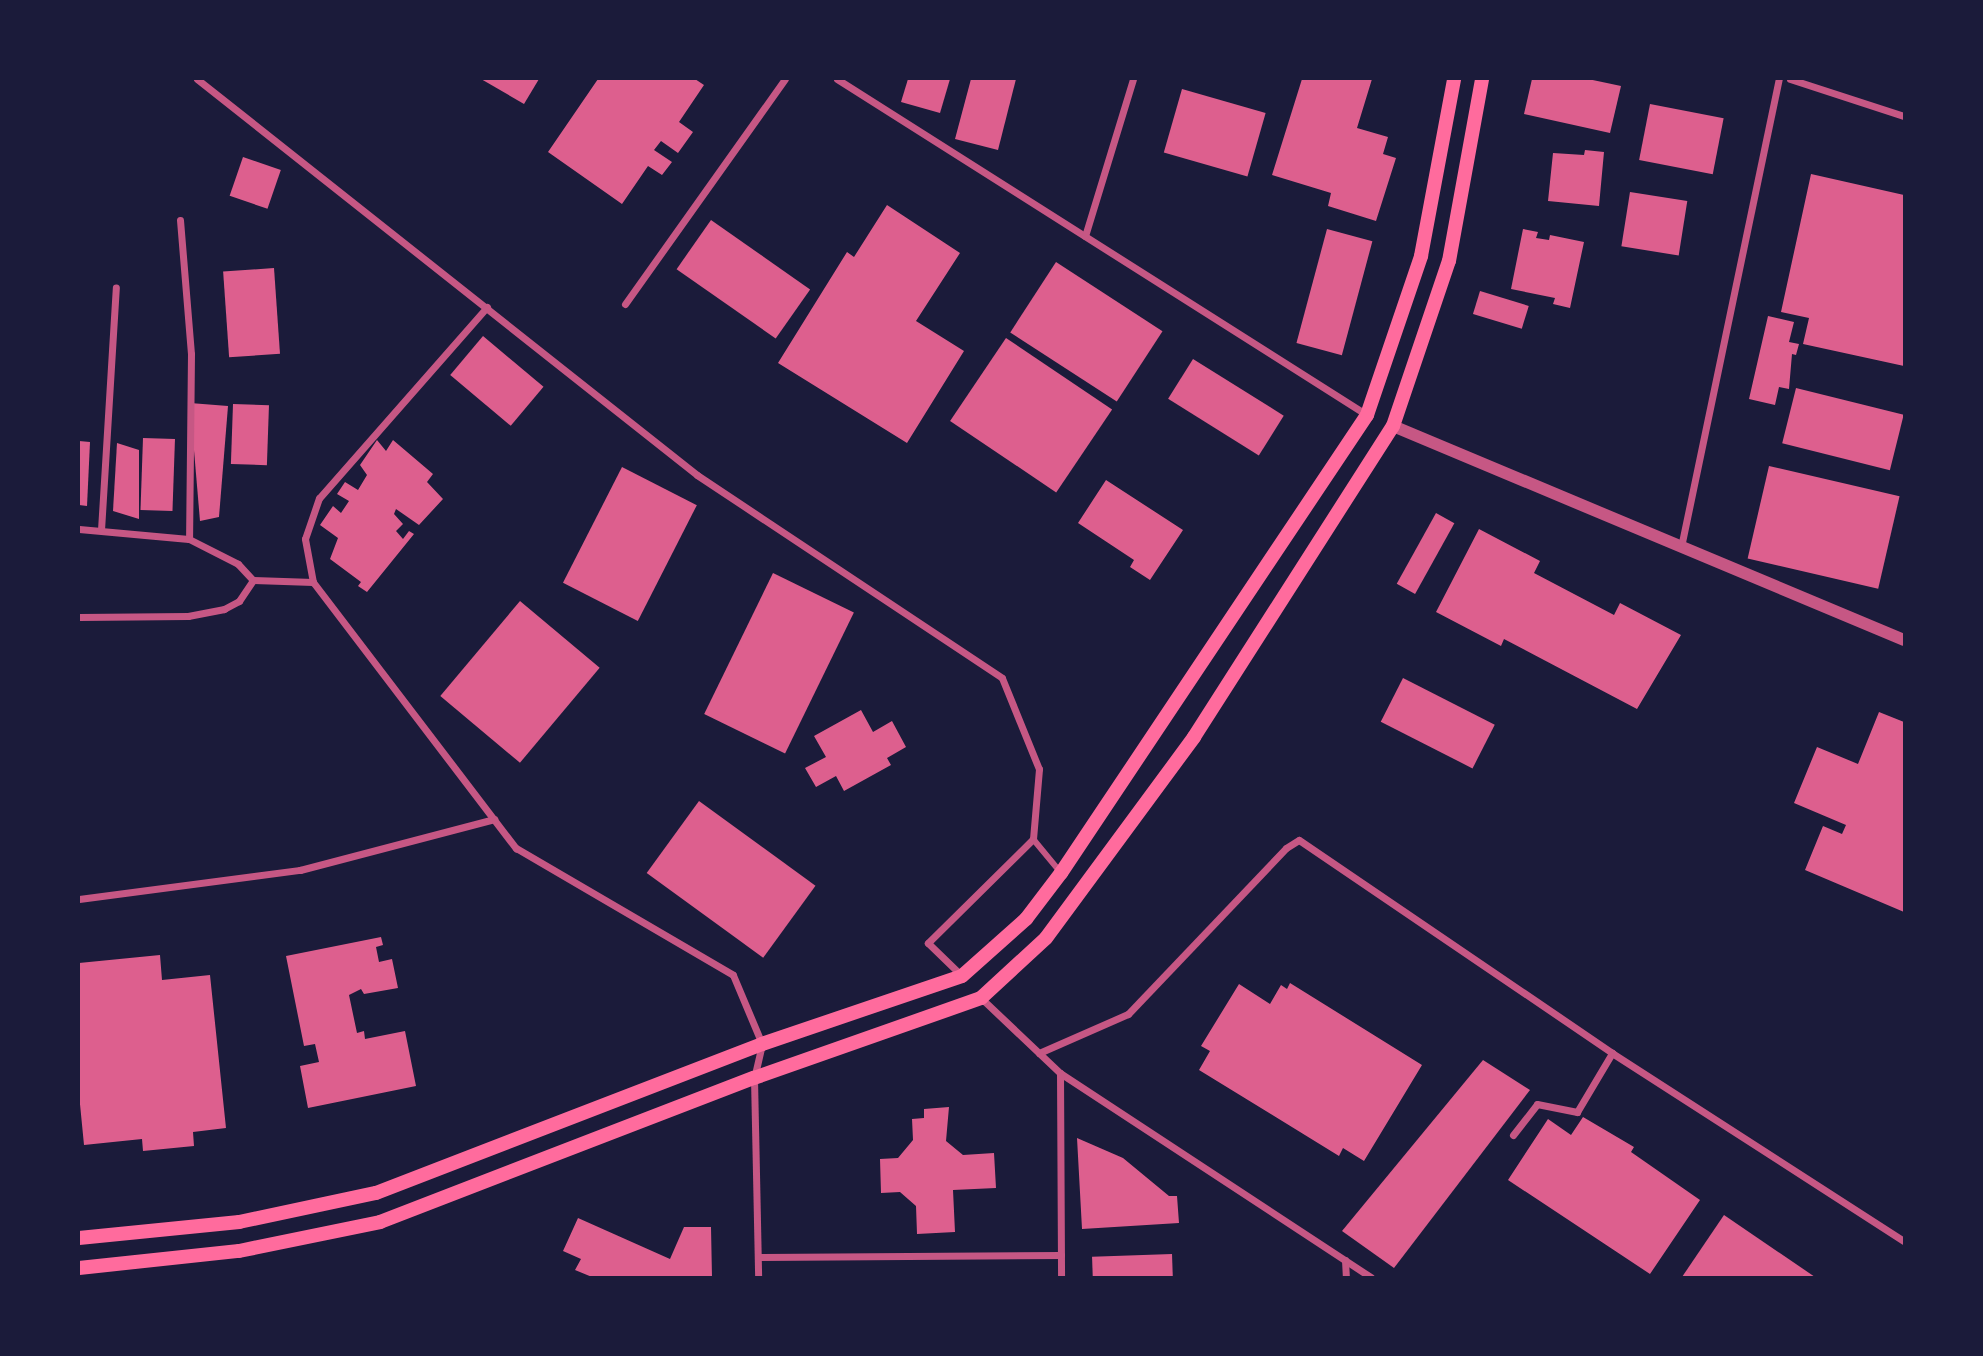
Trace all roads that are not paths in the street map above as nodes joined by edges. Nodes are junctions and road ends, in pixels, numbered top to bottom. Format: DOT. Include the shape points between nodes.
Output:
graph roads {
  1 [pos="197,79"];
  2 [pos="785,79"];
  3 [pos="837,79"];
  4 [pos="1133,79"];
  5 [pos="1454,79"];
  6 [pos="1482,79"];
  7 [pos="1779,79"];
  8 [pos="1790,79"];
  9 [pos="1904,116"];
  10 [pos="180,220"];
  11 [pos="1085,236"];
  12 [pos="116,287"];
  13 [pos="625,304"];
  14 [pos="487,307"];
  15 [pos="1367,415"];
  16 [pos="1393,426"];
  17 [pos="79,529"];
  18 [pos="101,530"];
  19 [pos="189,539"];
  20 [pos="1681,547"];
  21 [pos="253,580"];
  22 [pos="313,582"];
  23 [pos="79,617"];
  24 [pos="1904,640"];
  25 [pos="494,819"];
  26 [pos="1033,839"];
  27 [pos="1061,873"];
  28 [pos="79,899"];
  29 [pos="962,976"];
  30 [pos="981,998"];
  31 [pos="762,1044"];
  32 [pos="1039,1053"];
  33 [pos="1612,1053"];
  34 [pos="1060,1073"];
  35 [pos="754,1078"];
  36 [pos="1513,1135"];
  37 [pos="79,1238"];
  38 [pos="1904,1241"];
  39 [pos="1061,1255"];
  40 [pos="758,1257"];
  41 [pos="1345,1260"];
  42 [pos="79,1268"];
  43 [pos="758,1277"];
  44 [pos="1061,1277"];
  45 [pos="1346,1277"];
  46 [pos="1371,1277"];
  1 -- 14 [label="street"];
  2 -- 13 [label="street"];
  3 -- 11 [label="street"];
  4 -- 11 [label="street"];
  5 -- 15 [label="main road" via="1422,256"];
  6 -- 16 [label="main road" via="1449,261"];
  7 -- 20 [label="street"];
  8 -- 9 [label="street"];
  10 -- 19 [label="street" via="191,354"];
  11 -- 15 [label="street"];
  12 -- 18 [label="street"];
  14 -- 22 [label="street" via="319,498 305,539"];
  14 -- 26 [label="street" via="537,352 697,475 1002,678 1039,769"];
  15 -- 27 [label="main road"];
  16 -- 20 [label="street"];
  16 -- 30 [label="main road" via="1194,737 1046,938"];
  17 -- 18 [label="street"];
  18 -- 19 [label="street"];
  19 -- 21 [label="street" via="238,564"];
  20 -- 24 [label="street"];
  21 -- 22 [label="street"];
  21 -- 23 [label="street" via="239,601 223,609 188,616"];
  22 -- 25 [label="street"];
  25 -- 28 [label="street" via="300,870"];
  25 -- 31 [label="street" via="516,848 733,975"];
  26 -- 27 [label="street"];
  26 -- 29 [label="street" via="928,943"];
  27 -- 29 [label="main road" via="1026,919"];
  29 -- 31 [label="main road"];
  30 -- 32 [label="street"];
  30 -- 35 [label="main road"];
  31 -- 35 [label="street"];
  31 -- 37 [label="main road" via="376,1193 239,1222"];
  32 -- 33 [label="street" via="1128,1014 1286,848 1299,840"];
  32 -- 34 [label="street"];
  33 -- 36 [label="street" via="1577,1112 1538,1104"];
  33 -- 38 [label="street"];
  34 -- 39 [label="street"];
  34 -- 41 [label="street"];
  35 -- 40 [label="street"];
  35 -- 42 [label="main road" via="380,1222 239,1251"];
  39 -- 40 [label="street"];
  39 -- 44 [label="street"];
  40 -- 43 [label="street"];
  41 -- 45 [label="street"];
  41 -- 46 [label="street"];
}
